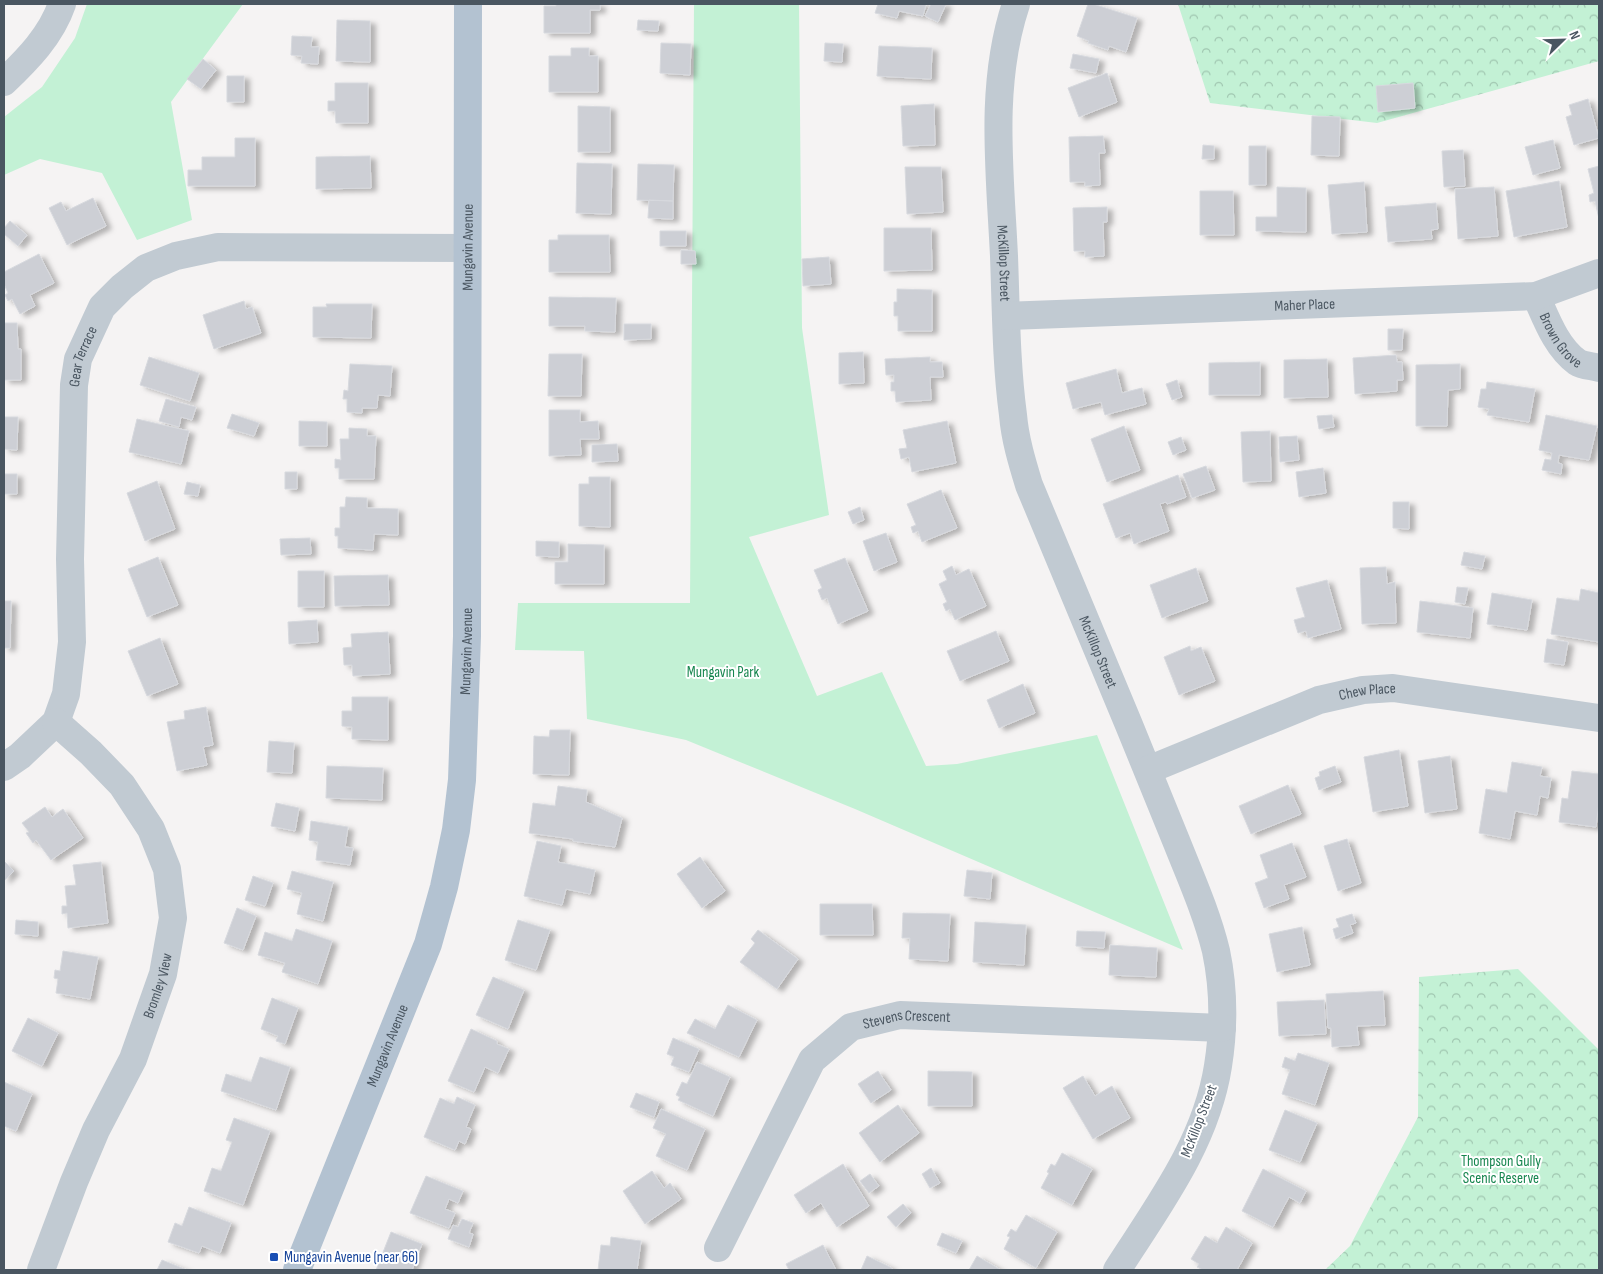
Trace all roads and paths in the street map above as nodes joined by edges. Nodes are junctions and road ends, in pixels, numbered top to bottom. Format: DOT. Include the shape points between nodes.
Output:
graph roads {
  1 [pos="62,4"];
  2 [pos="468,4"];
  3 [pos="1016,4"];
  4 [pos="4,82"];
  5 [pos="467,248"];
  6 [pos="1599,273"];
  7 [pos="1536,296"];
  8 [pos="1006,316"];
  9 [pos="1599,368"];
  10 [pos="1599,718"];
  11 [pos="56,722"];
  12 [pos="4,767"];
  13 [pos="1148,770"];
  14 [pos="1222,1028"];
  15 [pos="718,1248"];
  16 [pos="41,1270"];
  17 [pos="297,1270"];
  18 [pos="1117,1270"];
  1 -- 4 [label="street" via="34,54"];
  2 -- 5 [label="main road, Mungavin Avenue"];
  3 -- 8 [label="street, McKillop Street" via="1003,53 998,141"];
  5 -- 11 [label="street, Gear Terrace" via="218,248 176,256 146,268 102,307 78,359 74,385 70,558 72,642 66,694"];
  5 -- 17 [label="main road, Mungavin Avenue" via="467,636 462,780 456,830 428,944"];
  6 -- 7 [label="street, Maher Place"];
  7 -- 8 [label="street, Maher Place"];
  7 -- 9 [label="street, Brown Grove" via="1552,331 1564,348 1578,362"];
  8 -- 13 [label="street, McKillop Street" via="1013,416 1029,485"];
  10 -- 13 [label="street, Chew Place" via="1393,688 1363,690 1319,700"];
  11 -- 12 [label="street, Gear Terrace"];
  11 -- 16 [label="street, Bromley View" via="122,785 151,829 167,869 173,918 163,974 133,1058 89,1147"];
  13 -- 14 [label="street, McKillop Street" via="1209,927 1221,990"];
  14 -- 15 [label="street, Stevens Crescent" via="900,1015 851,1027 812,1060"];
  14 -- 18 [label="street, McKillop Street" via="1218,1067 1195,1141"];
}
